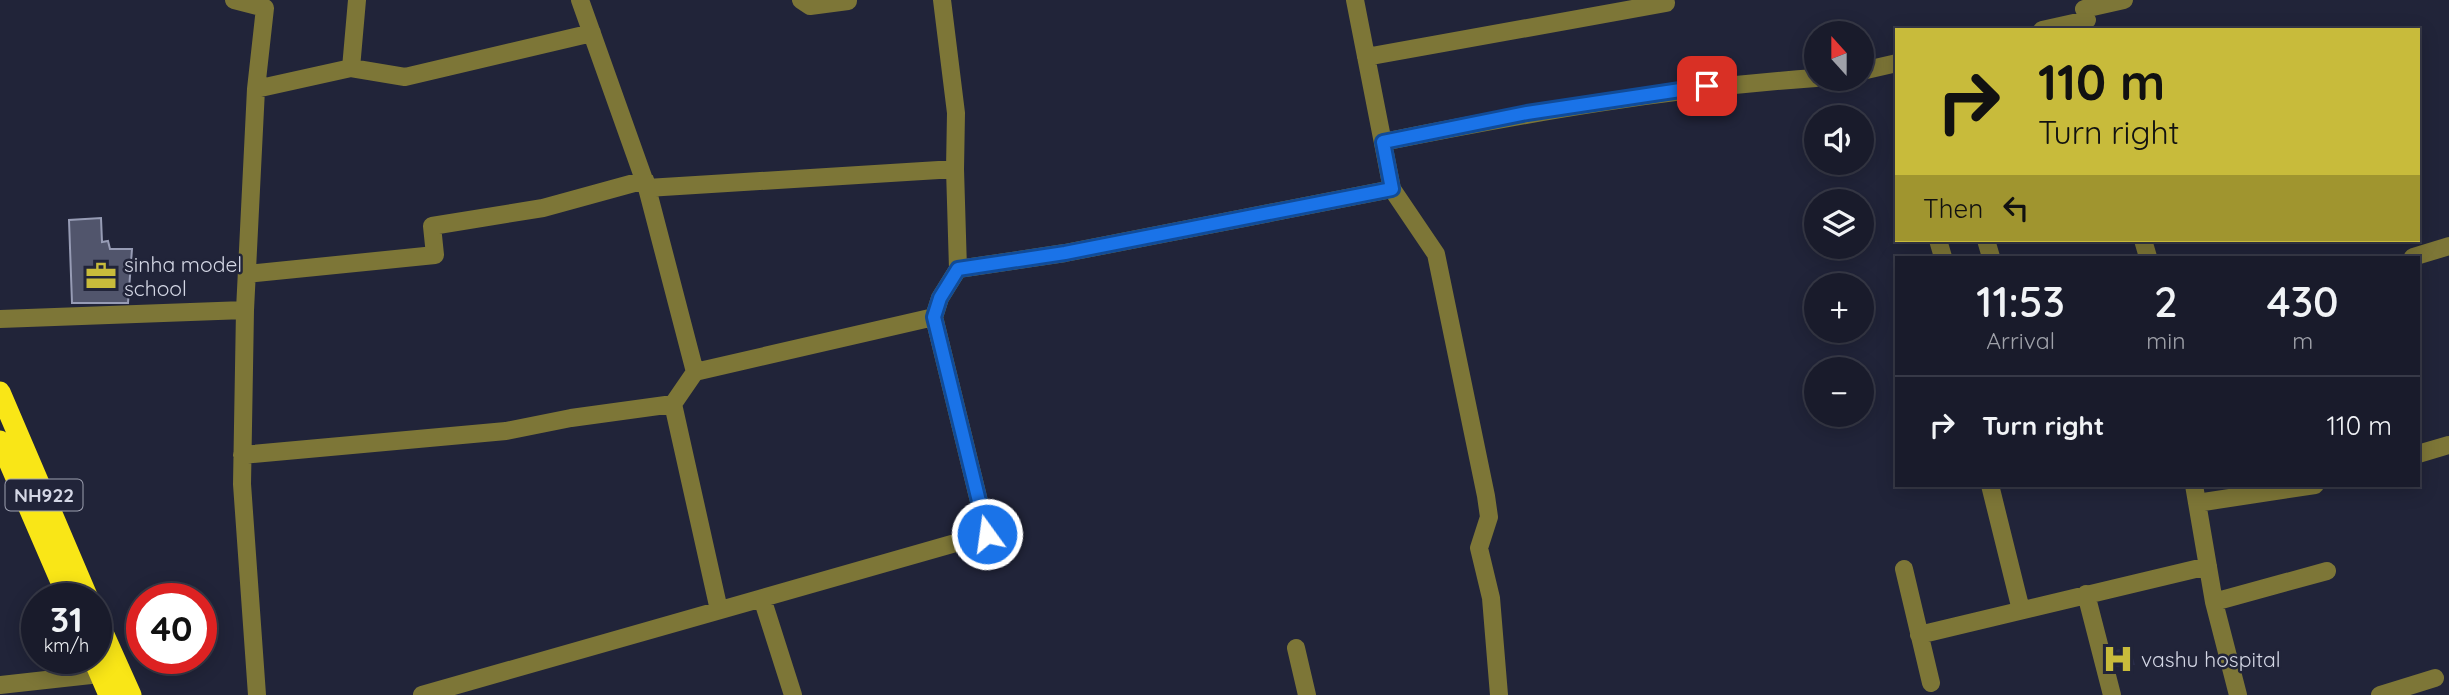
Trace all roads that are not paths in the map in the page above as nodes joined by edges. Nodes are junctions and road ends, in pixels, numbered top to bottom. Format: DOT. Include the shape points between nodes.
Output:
graph roads {
  1 [pos="234,0"];
  2 [pos="356,0"];
  3 [pos="580,0"];
  4 [pos="801,0"];
  5 [pos="942,0"];
  6 [pos="1355,0"];
  7 [pos="2124,0"];
  8 [pos="848,1"];
  9 [pos="1666,3"];
  10 [pos="2085,15"];
  11 [pos="2048,28"];
  12 [pos="592,33"];
  13 [pos="1366,57"];
  14 [pos="1895,63"];
  15 [pos="351,68"];
  16 [pos="1874,68"];
  17 [pos="1804,79"];
  18 [pos="256,89"];
  19 [pos="1383,142"];
  20 [pos="955,169"];
  21 [pos="646,184"];
  22 [pos="1392,189"];
  23 [pos="2449,246"];
  24 [pos="2416,256"];
  25 [pos="958,269"];
  26 [pos="247,274"];
  27 [pos="245,310"];
  28 [pos="934,317"];
  29 [pos="0,318"];
  30 [pos="695,372"];
  31 [pos="0,392"];
  32 [pos="673,404"];
  33 [pos="0,441"];
  34 [pos="2449,445"];
  35 [pos="2420,453"];
  36 [pos="242,454"];
  37 [pos="1990,487"];
  38 [pos="2194,487"];
  39 [pos="2302,487"];
  40 [pos="2197,503"];
  41 [pos="2208,566"];
  42 [pos="1903,569"];
  43 [pos="2327,571"];
  44 [pos="62,583"];
  45 [pos="82,583"];
  46 [pos="2086,594"];
  47 [pos="762,598"];
  48 [pos="2214,602"];
  49 [pos="719,610"];
  50 [pos="2021,610"];
  51 [pos="1919,635"];
  52 [pos="1296,648"];
  53 [pos="112,653"];
  54 [pos="56,674"];
  55 [pos="100,674"];
  56 [pos="2435,678"];
  57 [pos="1931,683"];
  58 [pos="0,685"];
  59 [pos="109,695"];
  60 [pos="131,695"];
  61 [pos="257,695"];
  62 [pos="422,695"];
  63 [pos="793,695"];
  64 [pos="1307,695"];
  65 [pos="1499,695"];
  66 [pos="2112,695"];
  67 [pos="2238,695"];
  68 [pos="2380,695"];
  1 -- 18 [label="street" via="265,8"];
  2 -- 15 [label="street"];
  3 -- 12 [label="street"];
  4 -- 8 [label="street" via="810,6"];
  5 -- 20 [label="street" via="956,113"];
  6 -- 13 [label="street"];
  7 -- 10 [label="street"];
  9 -- 13 [label="street"];
  10 -- 11 [label="street"];
  12 -- 15 [label="street" via="405,77"];
  12 -- 21 [label="street"];
  13 -- 19 [label="street"];
  14 -- 16 [label="street"];
  15 -- 18 [label="street"];
  17 -- 19 [label="street" via="1707,86 1527,113"];
  18 -- 26 [label="street"];
  19 -- 22 [label="street"];
  20 -- 21 [label="street"];
  20 -- 25 [label="street"];
  21 -- 26 [label="street" via="543,208 432,226 435,255"];
  21 -- 30 [label="street"];
  22 -- 25 [label="street" via="1065,253"];
  22 -- 65 [label="street" via="1436,254 1486,496 1489,517 1479,548 1491,598"];
  23 -- 24 [label="street"];
  25 -- 28 [label="street"];
  26 -- 27 [label="street"];
  27 -- 29 [label="street"];
  27 -- 36 [label="street"];
  28 -- 30 [label="street"];
  28 -- 47 [label="street" via="987,534"];
  30 -- 32 [label="street"];
  31 -- 45 [label="highway, NH922"];
  32 -- 36 [label="street" via="506,430"];
  32 -- 49 [label="street"];
  33 -- 44 [label="highway, NH922"];
  34 -- 35 [label="street"];
  36 -- 61 [label="street"];
  37 -- 50 [label="street"];
  38 -- 40 [label="street"];
  39 -- 40 [label="street"];
  40 -- 41 [label="street"];
  41 -- 46 [label="street"];
  41 -- 48 [label="street"];
  42 -- 51 [label="street"];
  43 -- 48 [label="street"];
  46 -- 50 [label="street"];
  46 -- 66 [label="street"];
  47 -- 49 [label="street"];
  47 -- 63 [label="street"];
  48 -- 67 [label="street"];
  49 -- 62 [label="street"];
  50 -- 51 [label="street"];
  51 -- 57 [label="street"];
  52 -- 64 [label="street"];
  53 -- 60 [label="highway"];
  54 -- 58 [label="street"];
  55 -- 59 [label="highway"];
  56 -- 68 [label="street"];
}
